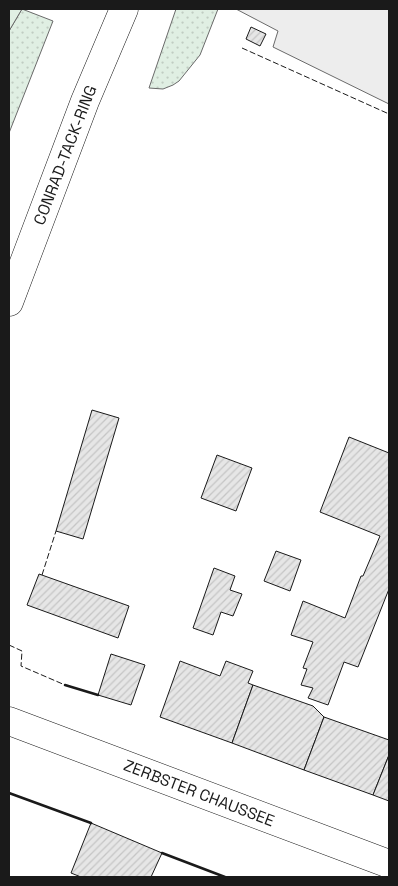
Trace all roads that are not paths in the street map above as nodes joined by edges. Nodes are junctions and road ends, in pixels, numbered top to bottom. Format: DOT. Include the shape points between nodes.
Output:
graph roads {
  1 [pos="124,9"];
  2 [pos="9,302"];
  3 [pos="9,721"];
  4 [pos="389,864"];
  1 -- 2 [label="street, CONRAD-TACK-RING" via="85,101"];
  3 -- 4 [label="street, ZERBSTER CHAUSSEE"];
}
